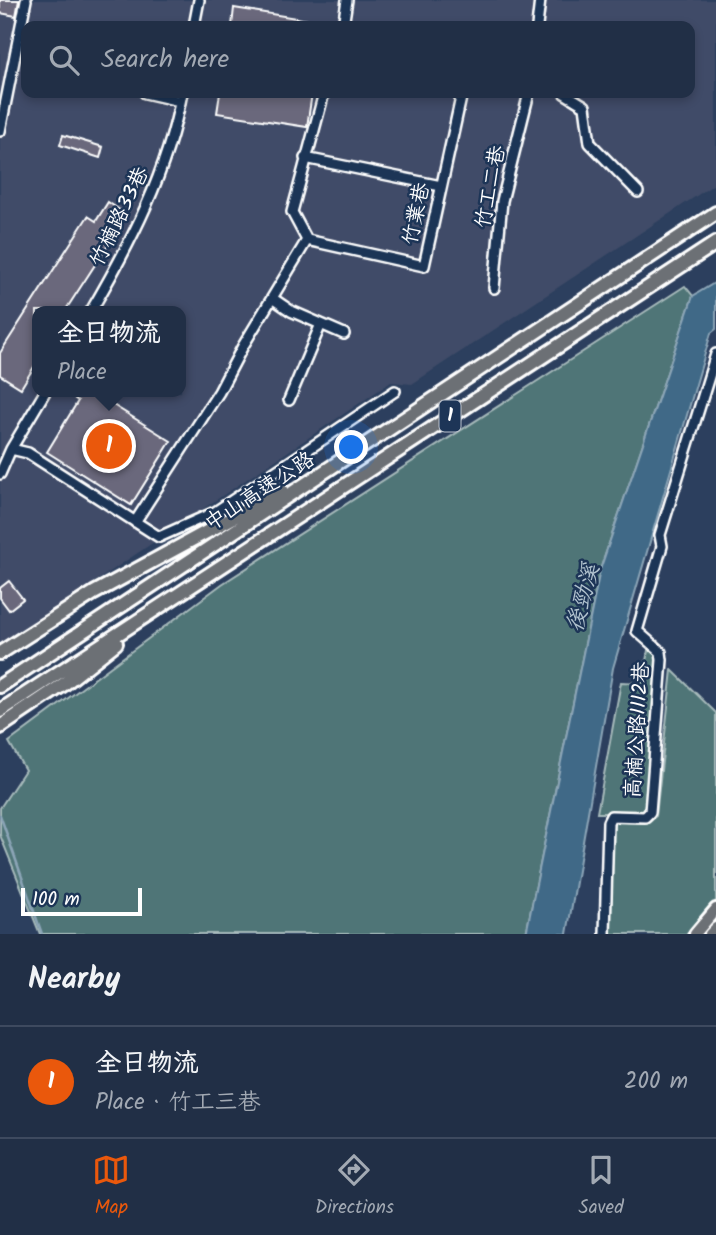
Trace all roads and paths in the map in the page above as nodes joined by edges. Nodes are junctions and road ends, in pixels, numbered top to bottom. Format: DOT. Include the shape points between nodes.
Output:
graph roads {
  1 [pos="26,0"];
  2 [pos="199,0"];
  3 [pos="347,0"];
  4 [pos="540,0"];
  5 [pos="22,21"];
  6 [pos="195,21"];
  7 [pos="344,21"];
  8 [pos="538,21"];
  9 [pos="21,25"];
  10 [pos="14,60"];
  11 [pos="21,62"];
  12 [pos="181,98"];
  13 [pos="323,98"];
  14 [pos="461,98"];
  15 [pos="528,98"];
  16 [pos="572,98"];
  17 [pos="0,131"];
  18 [pos="305,158"];
  19 [pos="441,186"];
  20 [pos="638,192"];
  21 [pos="716,213"];
  22 [pos="307,240"];
  23 [pos="716,243"];
  24 [pos="494,288"];
  25 [pos="272,298"];
  26 [pos="94,306"];
  27 [pos="321,324"];
  28 [pos="345,334"];
  29 [pos="716,354"];
  30 [pos="395,390"];
  31 [pos="43,397"];
  32 [pos="289,400"];
  33 [pos="368,443"];
  34 [pos="11,449"];
  35 [pos="0,474"];
  36 [pos="135,522"];
  37 [pos="185,589"];
  38 [pos="54,620"];
  39 [pos="0,653"];
  40 [pos="0,662"];
  41 [pos="0,686"];
  42 [pos="0,711"];
  43 [pos="0,727"];
  44 [pos="716,909"];
  45 [pos="716,928"];
  46 [pos="605,934"];
  47 [pos="695,934"];
  48 [pos="710,934"];
  1 -- 5 [label="street"];
  2 -- 6 [label="street"];
  3 -- 7 [label="street"];
  4 -- 8 [label="street"];
  9 -- 10 [label="street"];
  10 -- 11 [label="street"];
  10 -- 17 [label="street"];
  12 -- 26 [label="street, 竹楠路33巷" via="162,173"];
  13 -- 18 [label="street"];
  14 -- 19 [label="street, 竹業巷"];
  15 -- 24 [label="street, 竹工二巷" via="502,201"];
  16 -- 20 [label="street" via="585,106 590,143"];
  18 -- 19 [label="street"];
  18 -- 22 [label="street" via="292,212"];
  19 -- 22 [label="street, 竹業巷" via="424,266"];
  21 -- 33 [label="highway, 中山高速公路 / 1"];
  22 -- 25 [label="street"];
  23 -- 37 [label="highway, 中山高速公路 / 1"];
  25 -- 27 [label="street"];
  25 -- 36 [label="street" via="219,393"];
  27 -- 28 [label="street"];
  27 -- 32 [label="street"];
  29 -- 46 [label="street, 高楠公路1112巷" via="660,535 662,546 637,631 661,652 662,660 650,812 645,817 611,816 608,822"];
  30 -- 36 [label="street" via="215,512 159,537"];
  31 -- 34 [label="street"];
  33 -- 38 [label="highway" via="94,593"];
  33 -- 41 [label="highway, 中山高速公路 / 1"];
  34 -- 35 [label="street"];
  34 -- 36 [label="street" via="28,453"];
  37 -- 42 [label="highway, 中山高速公路 / 1"];
  37 -- 43 [label="highway" via="64,684"];
  38 -- 39 [label="highway"];
  38 -- 40 [label="highway"];
  44 -- 47 [label="main road"];
  45 -- 48 [label="main road"];
}
